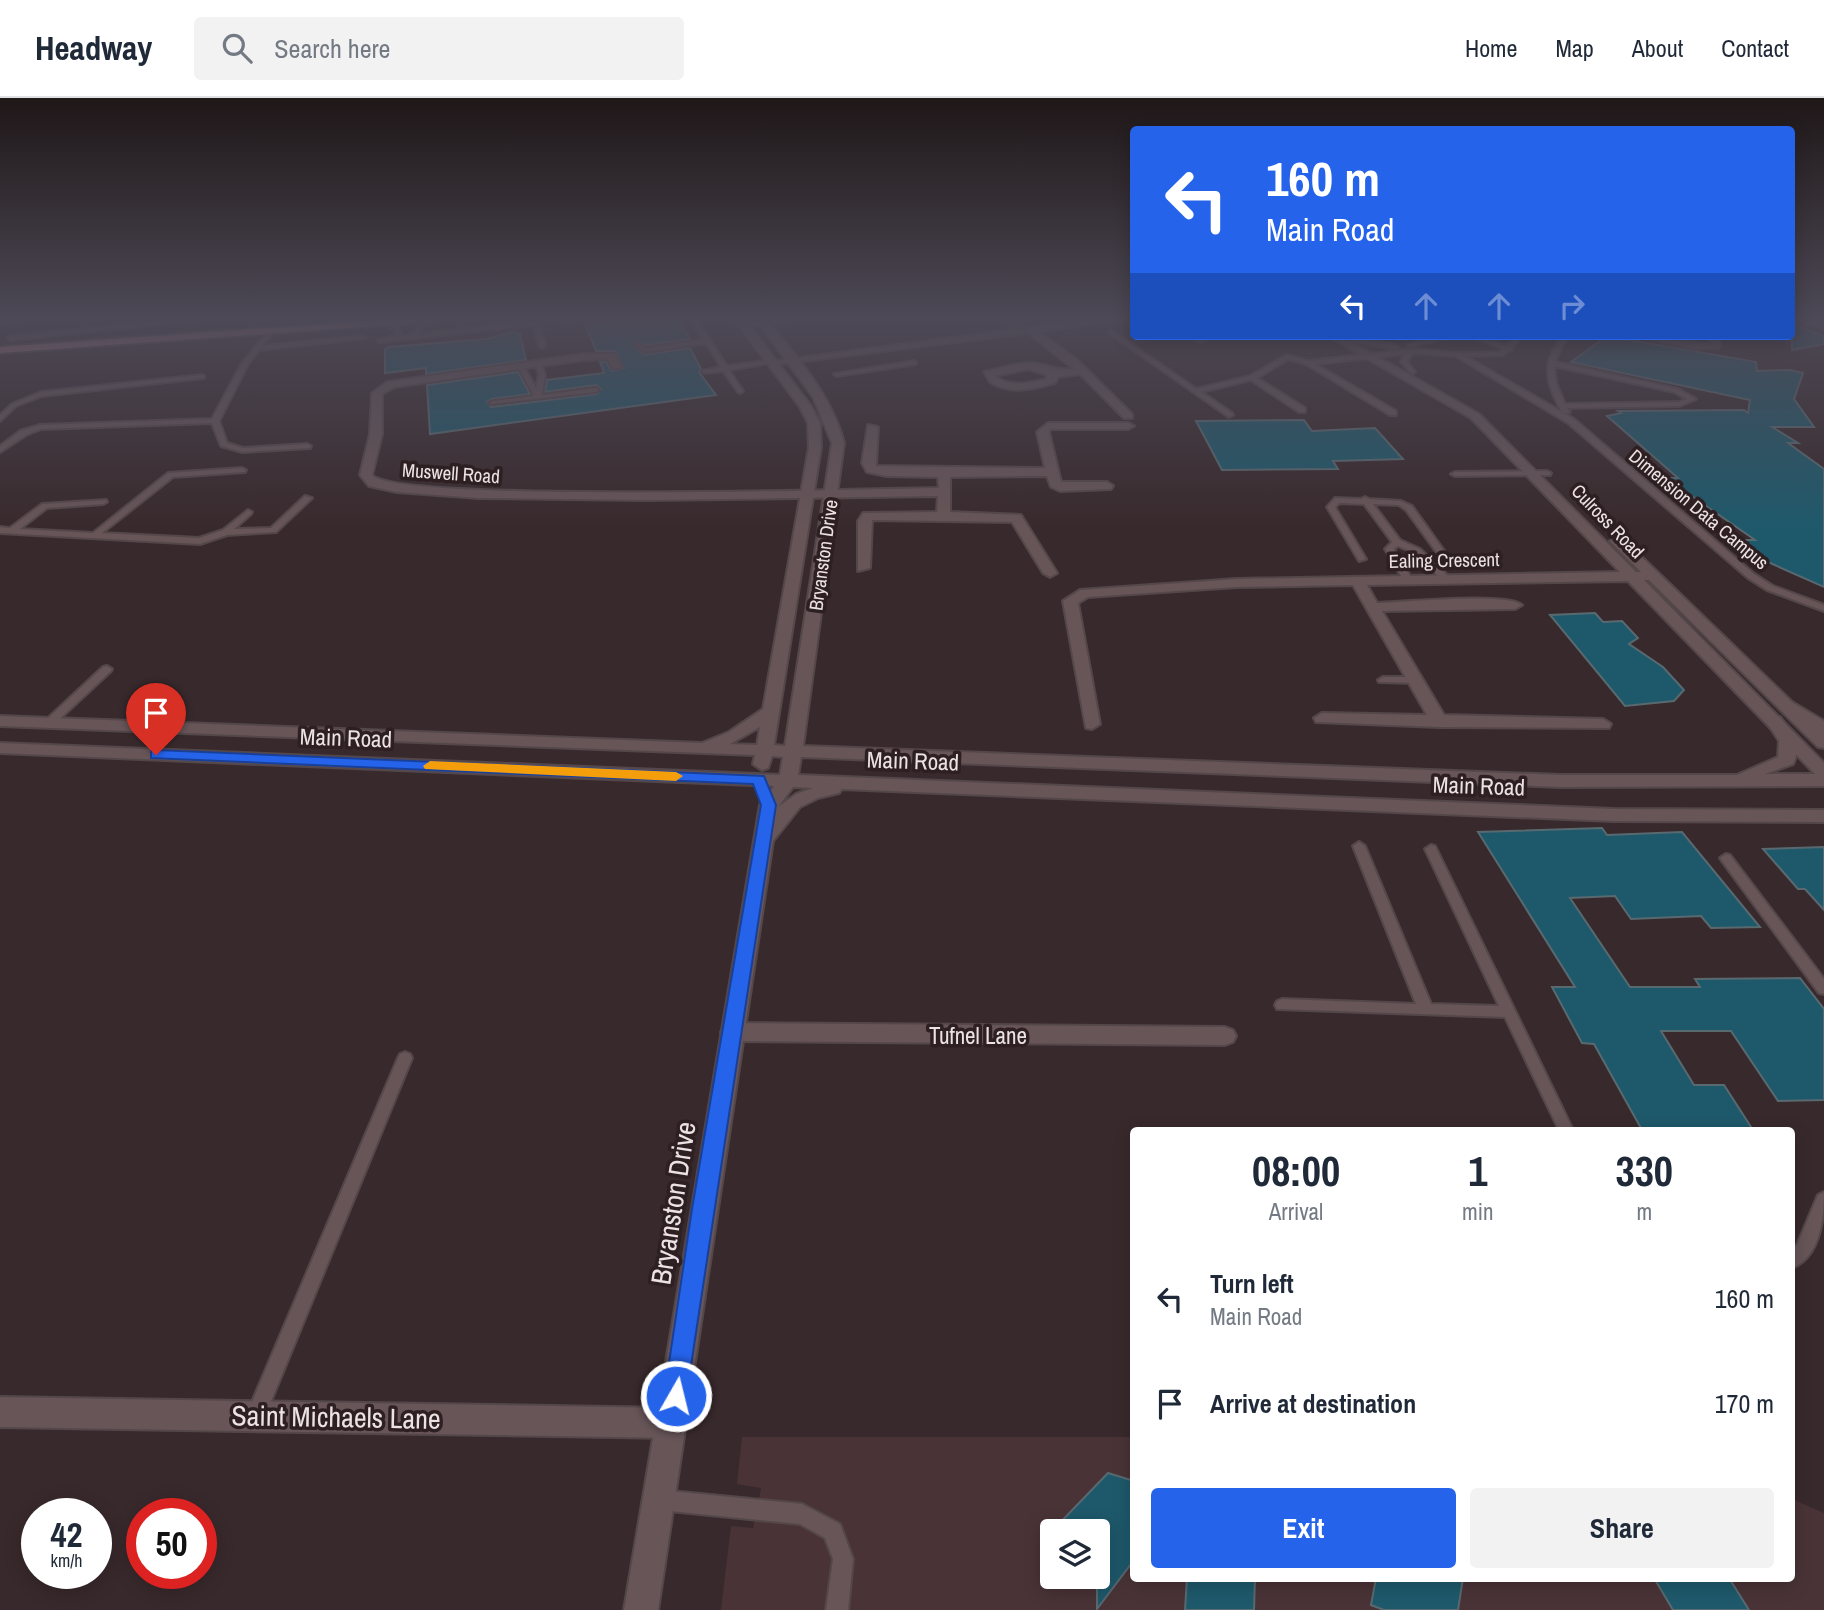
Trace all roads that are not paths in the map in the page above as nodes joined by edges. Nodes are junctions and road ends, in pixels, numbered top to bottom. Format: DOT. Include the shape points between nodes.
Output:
graph roads {
  1 [pos="83,390"];
  2 [pos="231,390"];
  3 [pos="383,390"];
  4 [pos="534,390"];
  5 [pos="539,390"];
  6 [pos="596,390"];
  7 [pos="793,390"];
  8 [pos="811,390"];
  9 [pos="1099,390"];
  10 [pos="1201,390"];
  11 [pos="1270,390"];
  12 [pos="1353,390"];
  13 [pos="1431,390"];
  14 [pos="1443,390"];
  15 [pos="1518,390"];
  16 [pos="1554,390"];
  17 [pos="1674,390"];
  18 [pos="1195,391"];
  19 [pos="538,397"];
  20 [pos="493,403"];
  21 [pos="1562,406"];
  22 [pos="1302,410"];
  23 [pos="1392,413"];
  24 [pos="1228,415"];
  25 [pos="0,419"];
  26 [pos="215,421"];
  27 [pos="1571,421"];
  28 [pos="872,427"];
  29 [pos="307,446"];
  30 [pos="0,450"];
  31 [pos="242,470"];
  32 [pos="1052,472"];
  33 [pos="944,473"];
  34 [pos="1540,473"];
  35 [pos="1455,474"];
  36 [pos="1107,486"];
  37 [pos="945,492"];
  38 [pos="809,494"];
  39 [pos="832,494"];
  40 [pos="307,498"];
  41 [pos="1365,499"];
  42 [pos="103,502"];
  43 [pos="248,512"];
  44 [pos="943,516"];
  45 [pos="0,530"];
  46 [pos="11,530"];
  47 [pos="226,532"];
  48 [pos="97,533"];
  49 [pos="1397,542"];
  50 [pos="1443,555"];
  51 [pos="1362,559"];
  52 [pos="863,568"];
  53 [pos="1050,573"];
  54 [pos="1633,576"];
  55 [pos="1652,576"];
  56 [pos="1407,579"];
  57 [pos="1446,579"];
  58 [pos="1357,580"];
  59 [pos="1515,605"];
  60 [pos="1373,607"];
  61 [pos="1824,608"];
  62 [pos="107,669"];
  63 [pos="1383,680"];
  64 [pos="1415,680"];
  65 [pos="1780,700"];
  66 [pos="771,711"];
  67 [pos="1322,719"];
  68 [pos="0,720"];
  69 [pos="1774,721"];
  70 [pos="1439,722"];
  71 [pos="50,723"];
  72 [pos="1092,724"];
  73 [pos="1603,724"];
  74 [pos="1824,728"];
  75 [pos="1824,743"];
  76 [pos="0,748"];
  77 [pos="698,749"];
  78 [pos="764,752"];
  79 [pos="793,753"];
  80 [pos="1824,773"];
  81 [pos="759,779"];
  82 [pos="788,780"];
  83 [pos="1824,780"];
  84 [pos="1721,781"];
  85 [pos="866,784"];
  86 [pos="769,805"];
  87 [pos="1824,816"];
  88 [pos="1359,846"];
  89 [pos="1431,849"];
  90 [pos="761,855"];
  91 [pos="1726,858"];
  92 [pos="1824,989"];
  93 [pos="1282,1004"];
  94 [pos="1426,1010"];
  95 [pos="1510,1012"];
  96 [pos="732,1032"];
  97 [pos="1225,1036"];
  98 [pos="405,1059"];
  99 [pos="1565,1127"];
  100 [pos="1824,1200"];
  101 [pos="1795,1258"];
  102 [pos="0,1412"];
  103 [pos="254,1416"];
  104 [pos="672,1423"];
  105 [pos="659,1500"];
  106 [pos="641,1610"];
  107 [pos="837,1610"];
  1 -- 25 [label="lane" via="41,394 14,405"];
  2 -- 26 [label="lane"];
  3 -- 38 [label="street, Muswell Road" via="379,391 376,434 366,467 373,483 480,494"];
  4 -- 19 [label="lane"];
  5 -- 19 [label="lane"];
  6 -- 19 [label="lane"];
  7 -- 38 [label="street, Bryanston Drive" via="814,424"];
  8 -- 39 [label="street, Bryanston Drive" via="836,429"];
  9 -- 32 [label="street" via="1128,421 1046,427 1043,432"];
  10 -- 18 [label="lane"];
  11 -- 22 [label="lane"];
  12 -- 23 [label="lane"];
  13 -- 34 [label="street, Culross Road" via="1470,412"];
  14 -- 34 [label="street, Culross Road" via="1487,415"];
  15 -- 27 [label="lane, Dimension Data Campus"];
  16 -- 21 [label="lane"];
  17 -- 21 [label="lane" via="1693,399 1680,404"];
  18 -- 24 [label="lane"];
  19 -- 20 [label="lane"];
  21 -- 27 [label="lane"];
  26 -- 29 [label="lane" via="224,444 235,450"];
  26 -- 30 [label="lane" via="40,427"];
  27 -- 61 [label="lane, Dimension Data Campus" via="1751,576 1770,589"];
  28 -- 33 [label="street" via="871,469"];
  31 -- 48 [label="lane" via="171,475"];
  32 -- 33 [label="street"];
  32 -- 36 [label="street" via="1060,486"];
  33 -- 37 [label="street"];
  34 -- 35 [label="lane"];
  34 -- 54 [label="street, Culross Road"];
  34 -- 55 [label="street, Culross Road"];
  37 -- 39 [label="street, Muswell Road"];
  37 -- 44 [label="street"];
  38 -- 39 [label="street, Muswell Road"];
  38 -- 66 [label="street, Bryanston Drive"];
  39 -- 79 [label="street, Bryanston Drive"];
  40 -- 47 [label="lane" via="272,530"];
  41 -- 49 [label="lane"];
  41 -- 50 [label="lane" via="1392,500 1409,508"];
  41 -- 51 [label="lane" via="1338,500 1331,507"];
  42 -- 46 [label="lane" via="45,506"];
  43 -- 47 [label="lane"];
  44 -- 52 [label="street" via="868,516"];
  44 -- 53 [label="street" via="1016,518"];
  45 -- 46 [label="lane"];
  46 -- 48 [label="lane"];
  47 -- 48 [label="lane" via="200,541"];
  49 -- 56 [label="lane" via="1389,549"];
  49 -- 57 [label="lane" via="1417,551"];
  54 -- 55 [label="street, Ealing Crescent"];
  54 -- 57 [label="street, Ealing Crescent"];
  54 -- 69 [label="street, Culross Road"];
  55 -- 65 [label="street, Culross Road"];
  56 -- 57 [label="street, Ealing Crescent"];
  56 -- 58 [label="street, Ealing Crescent"];
  58 -- 60 [label="street"];
  58 -- 72 [label="street, Ealing Crescent" via="1105,590 1070,600"];
  59 -- 60 [label="main road" via="1464,601"];
  60 -- 64 [label="street"];
  62 -- 71 [label="lane"];
  63 -- 64 [label="lane"];
  64 -- 70 [label="street"];
  65 -- 74 [label="main road"];
  65 -- 75 [label="street, Culross Road"];
  66 -- 77 [label="street" via="735,736"];
  66 -- 78 [label="street, Bryanston Drive"];
  67 -- 70 [label="street"];
  68 -- 71 [label="street, Main Road"];
  69 -- 80 [label="street, Culross Road"];
  69 -- 84 [label="main road" via="1788,741 1787,760"];
  70 -- 73 [label="street"];
  71 -- 77 [label="street, Main Road"];
  76 -- 81 [label="street, Main Road"];
  77 -- 78 [label="street, Main Road"];
  78 -- 79 [label="street, Main Road"];
  78 -- 81 [label="street, Bryanston Drive"];
  79 -- 82 [label="street, Bryanston Drive"];
  79 -- 84 [label="street, Main Road" via="1560,781"];
  81 -- 82 [label="street, Main Road"];
  81 -- 86 [label="main road"];
  82 -- 85 [label="street, Main Road"];
  82 -- 86 [label="street, Bryanston Drive"];
  83 -- 84 [label="street, Main Road"];
  85 -- 87 [label="street, Main Road" via="1613,816"];
  85 -- 90 [label="street" via="812,794 787,807"];
  86 -- 90 [label="street, Bryanston Drive"];
  88 -- 94 [label="lane"];
  89 -- 95 [label="lane"];
  90 -- 96 [label="street, Bryanston Drive"];
  91 -- 92 [label="lane"];
  93 -- 94 [label="lane"];
  94 -- 95 [label="lane"];
  95 -- 99 [label="lane"];
  96 -- 97 [label="street, Tufnel Lane"];
  96 -- 104 [label="street, Bryanston Drive"];
  98 -- 103 [label="lane"];
  100 -- 101 [label="lane" via="1803,1251"];
  102 -- 103 [label="street, Saint Michaels Lane"];
  103 -- 104 [label="street, Saint Michaels Lane"];
  104 -- 105 [label="street, Bryanston Drive"];
  105 -- 106 [label="street, Bryanston Drive"];
  105 -- 107 [label="lane" via="802,1514 833,1531 843,1559"];
}
